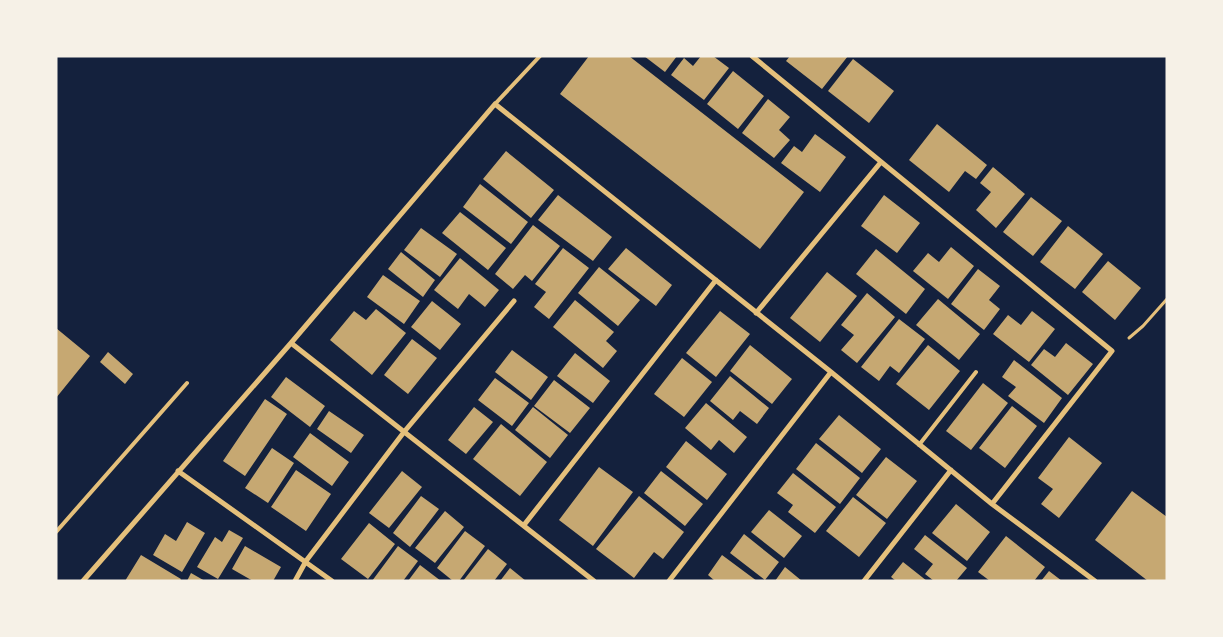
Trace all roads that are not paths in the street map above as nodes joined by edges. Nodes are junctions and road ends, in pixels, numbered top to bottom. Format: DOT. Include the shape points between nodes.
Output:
graph roads {
  1 [pos="540,56"];
  2 [pos="752,56"];
  3 [pos="495,104"];
  4 [pos="881,162"];
  5 [pos="716,280"];
  6 [pos="514,301"];
  7 [pos="756,313"];
  8 [pos="291,343"];
  9 [pos="831,372"];
  10 [pos="976,372"];
  11 [pos="187,383"];
  12 [pos="404,432"];
  13 [pos="919,445"];
  14 [pos="951,470"];
  15 [pos="178,471"];
  16 [pos="992,504"];
  17 [pos="524,525"];
  18 [pos="56,532"];
  19 [pos="306,562"];
  20 [pos="83,581"];
  21 [pos="295,581"];
  22 [pos="332,581"];
  23 [pos="594,581"];
  24 [pos="669,581"];
  25 [pos="864,581"];
  26 [pos="1095,581"];
  1 -- 3 [label="lane"];
  2 -- 4 [label="street"];
  3 -- 5 [label="street"];
  3 -- 8 [label="street"];
  4 -- 7 [label="street"];
  4 -- 16 [label="street" via="1112,351"];
  5 -- 7 [label="street"];
  5 -- 17 [label="street"];
  6 -- 12 [label="street"];
  7 -- 9 [label="street"];
  8 -- 12 [label="street"];
  8 -- 15 [label="street"];
  9 -- 13 [label="street"];
  9 -- 24 [label="street"];
  10 -- 13 [label="lane"];
  11 -- 18 [label="lane"];
  12 -- 17 [label="street"];
  12 -- 19 [label="street"];
  13 -- 14 [label="street"];
  14 -- 16 [label="street"];
  14 -- 25 [label="street"];
  15 -- 19 [label="street"];
  15 -- 20 [label="street"];
  16 -- 26 [label="street"];
  17 -- 23 [label="street"];
  19 -- 21 [label="street"];
  19 -- 22 [label="street"];
}
